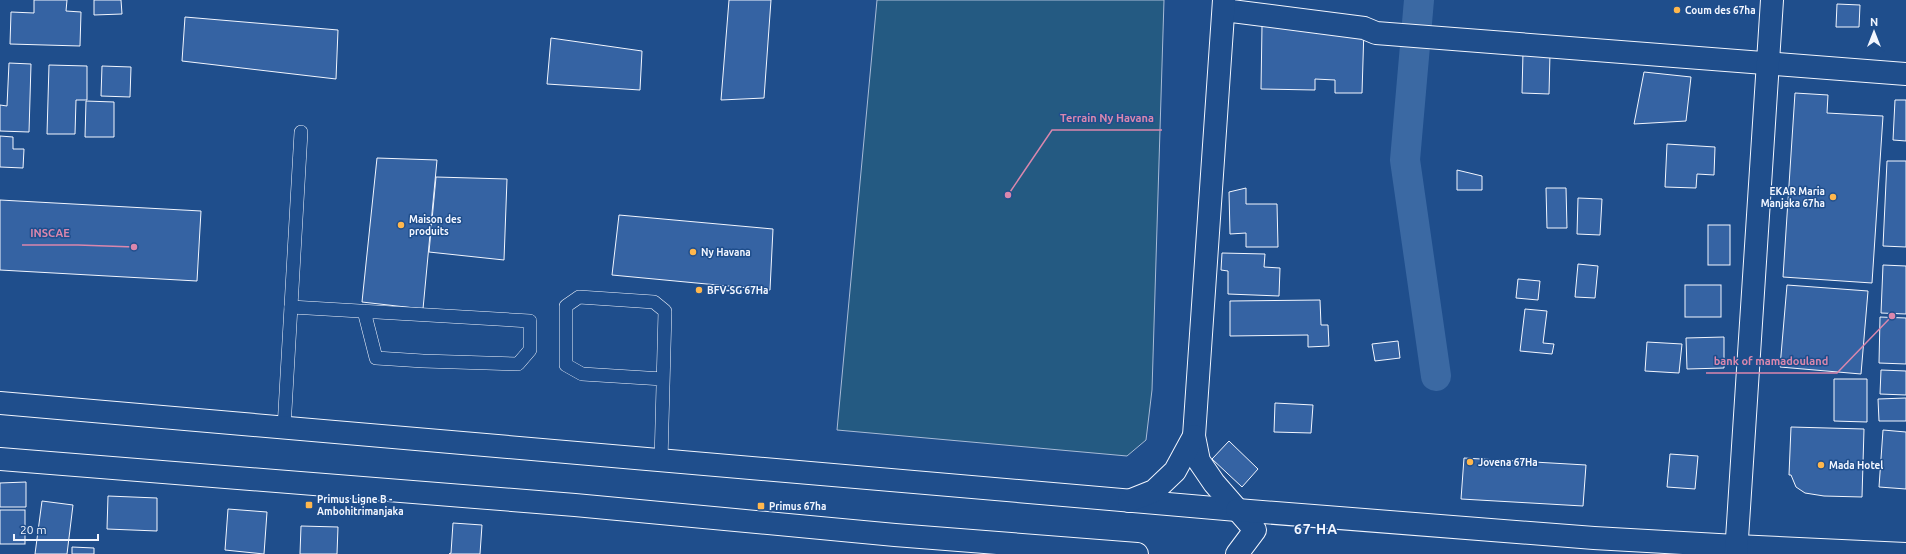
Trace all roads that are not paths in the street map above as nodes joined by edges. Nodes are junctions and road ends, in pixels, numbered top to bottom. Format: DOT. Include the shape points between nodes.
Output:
graph roads {
  1 [pos="1772,0"];
  2 [pos="1224,5"];
  3 [pos="1768,64"];
  4 [pos="1906,74"];
  5 [pos="301,132"];
  6 [pos="291,307"];
  7 [pos="364,311"];
  8 [pos="663,380"];
  9 [pos="0,404"];
  10 [pos="284,428"];
  11 [pos="1194,436"];
  12 [pos="0,459"];
  13 [pos="661,461"];
  14 [pos="1129,501"];
  15 [pos="1238,510"];
  16 [pos="1593,546"];
  17 [pos="1736,550"];
  18 [pos="1137,554"];
  19 [pos="1236,554"];
  20 [pos="1906,554"];
  1 -- 3 [label="street"];
  2 -- 3 [label="street" via="1364,28 1376,33"];
  2 -- 11 [label="street"];
  3 -- 4 [label="street"];
  3 -- 17 [label="street"];
  5 -- 6 [label="lane"];
  6 -- 7 [label="lane"];
  6 -- 10 [label="lane"];
  7 -- 7 [label="lane" via="530,321 530,350 518,364 376,358"];
  8 -- 8 [label="lane" via="665,311 654,302 579,297 566,306 566,366 582,374"];
  8 -- 13 [label="lane"];
  9 -- 10 [label="street"];
  10 -- 13 [label="street"];
  11 -- 14 [label="street" via="1175,471 1154,491"];
  11 -- 15 [label="street" via="1199,461"];
  12 -- 18 [label="street" via="575,505 903,536"];
  13 -- 14 [label="street"];
  14 -- 15 [label="street"];
  15 -- 16 [label="street"];
  15 -- 19 [label="street" via="1255,530"];
  16 -- 17 [label="street"];
  17 -- 20 [label="street"];
}
